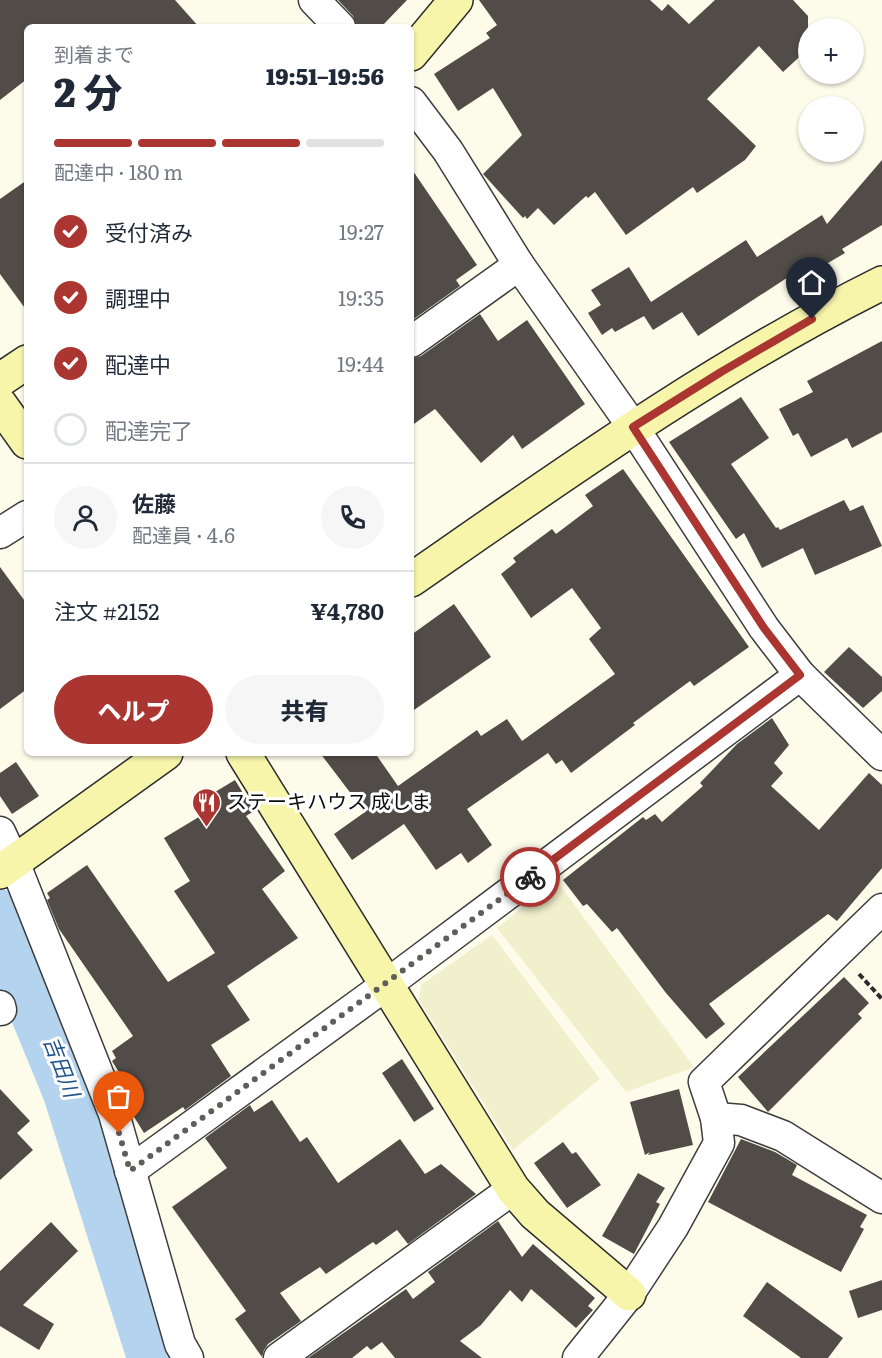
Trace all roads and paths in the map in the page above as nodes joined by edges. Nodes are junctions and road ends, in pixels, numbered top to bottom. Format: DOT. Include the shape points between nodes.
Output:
graph roads {
  1 [pos="314,0"];
  2 [pos="456,0"];
  3 [pos="337,24"];
  4 [pos="414,50"];
  5 [pos="414,106"];
  6 [pos="519,265"];
  7 [pos="882,283"];
  8 [pos="414,340"];
  9 [pos="24,364"];
  10 [pos="0,380"];
  11 [pos="0,404"];
  12 [pos="633,427"];
  13 [pos="24,438"];
  14 [pos="24,518"];
  15 [pos="0,533"];
  16 [pos="414,578"];
  17 [pos="800,675"];
  18 [pos="882,754"];
  19 [pos="162,756"];
  20 [pos="245,756"];
  21 [pos="0,832"];
  22 [pos="7,867"];
  23 [pos="882,909"];
  24 [pos="386,985"];
  25 [pos="716,1118"];
  26 [pos="130,1171"];
  27 [pos="513,1189"];
  28 [pos="882,1198"];
  29 [pos="629,1294"];
  30 [pos="188,1358"];
  31 [pos="279,1358"];
  32 [pos="578,1358"];
  1 -- 3 [label="street"];
  2 -- 4 [label="street"];
  5 -- 6 [label="street" via="448,152"];
  6 -- 8 [label="street"];
  6 -- 12 [label="street"];
  7 -- 12 [label="street" via="758,349"];
  9 -- 10 [label="street"];
  11 -- 13 [label="street"];
  12 -- 16 [label="street"];
  12 -- 17 [label="street" via="764,628"];
  14 -- 15 [label="street"];
  17 -- 18 [label="street"];
  17 -- 24 [label="street"];
  19 -- 22 [label="street"];
  20 -- 24 [label="street"];
  21 -- 22 [label="street"];
  22 -- 26 [label="street" via="114,1114"];
  23 -- 25 [label="street" via="704,1082"];
  24 -- 26 [label="street"];
  24 -- 27 [label="street"];
  25 -- 28 [label="street" via="741,1120 783,1136"];
  25 -- 29 [label="street" via="719,1143 673,1227"];
  26 -- 30 [label="street" via="180,1344"];
  27 -- 29 [label="street" via="535,1214"];
  27 -- 31 [label="street"];
  29 -- 32 [label="street"];
}
